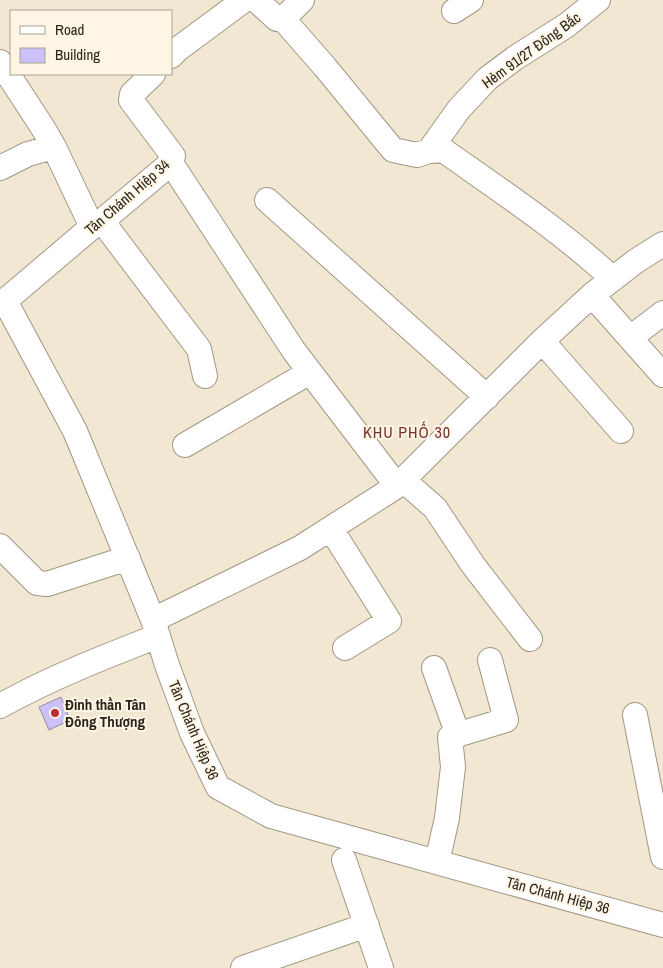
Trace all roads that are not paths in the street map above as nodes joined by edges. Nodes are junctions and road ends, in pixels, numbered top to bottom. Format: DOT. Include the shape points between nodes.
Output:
graph roads {
  1 [pos="244,0"];
  2 [pos="256,0"];
  3 [pos="302,0"];
  4 [pos="598,0"];
  5 [pos="283,19"];
  6 [pos="172,55"];
  7 [pos="0,62"];
  8 [pos="152,75"];
  9 [pos="54,147"];
  10 [pos="429,151"];
  11 [pos="171,163"];
  12 [pos="0,168"];
  13 [pos="267,200"];
  14 [pos="97,224"];
  15 [pos="663,244"];
  16 [pos="613,279"];
  17 [pos="592,295"];
  18 [pos="2,303"];
  19 [pos="663,313"];
  20 [pos="630,338"];
  21 [pos="542,341"];
  22 [pos="310,372"];
  23 [pos="663,375"];
  24 [pos="205,376"];
  25 [pos="486,398"];
  26 [pos="621,431"];
  27 [pos="185,445"];
  28 [pos="400,483"];
  29 [pos="331,529"];
  30 [pos="0,546"];
  31 [pos="128,558"];
  32 [pos="155,628"];
  33 [pos="530,639"];
  34 [pos="345,648"];
  35 [pos="490,660"];
  36 [pos="434,668"];
  37 [pos="0,706"];
  38 [pos="635,716"];
  39 [pos="458,735"];
  40 [pos="663,857"];
  41 [pos="344,860"];
  42 [pos="437,862"];
  43 [pos="366,925"];
  44 [pos="663,925"];
  45 [pos="242,968"];
  46 [pos="381,968"];
  1 -- 6 [label="street"];
  2 -- 5 [label="street" via="277,19"];
  3 -- 5 [label="street"];
  4 -- 10 [label="street, Hẻm 91/27 Đông Bắc" via="568,25 487,79 459,109"];
  5 -- 10 [label="street" via="393,150 417,155"];
  7 -- 9 [label="street"];
  8 -- 11 [label="street, Tân Chánh Hiệp 34" via="132,94 131,100 173,156"];
  9 -- 12 [label="street" via="28,154"];
  9 -- 14 [label="street"];
  10 -- 16 [label="street" via="443,150 466,166 553,228"];
  11 -- 14 [label="street, Tân Chánh Hiệp 34"];
  11 -- 22 [label="street"];
  13 -- 25 [label="street"];
  14 -- 18 [label="street, Tân Chánh Hiệp 34"];
  14 -- 24 [label="street" via="199,349"];
  15 -- 16 [label="street"];
  16 -- 17 [label="street"];
  17 -- 20 [label="street"];
  17 -- 21 [label="street"];
  18 -- 31 [label="street, Tân Chánh Hiệp 36" via="75,431"];
  19 -- 20 [label="street"];
  20 -- 23 [label="street"];
  21 -- 25 [label="street"];
  21 -- 26 [label="street"];
  22 -- 27 [label="street"];
  22 -- 28 [label="street"];
  25 -- 28 [label="street"];
  28 -- 29 [label="street"];
  28 -- 33 [label="street" via="435,508"];
  29 -- 32 [label="street"];
  29 -- 34 [label="street" via="389,621"];
  30 -- 31 [label="street" via="37,583 46,584"];
  31 -- 32 [label="street, Tân Chánh Hiệp 36"];
  32 -- 37 [label="street"];
  32 -- 42 [label="street, Tân Chánh Hiệp 36" via="192,733 218,787 271,816"];
  35 -- 39 [label="street" via="506,720"];
  36 -- 39 [label="street"];
  38 -- 40 [label="street"];
  39 -- 42 [label="street" via="450,737 453,767 447,818"];
  41 -- 43 [label="street"];
  42 -- 44 [label="street, Tân Chánh Hiệp 36"];
  43 -- 45 [label="street"];
  43 -- 46 [label="street"];
}
